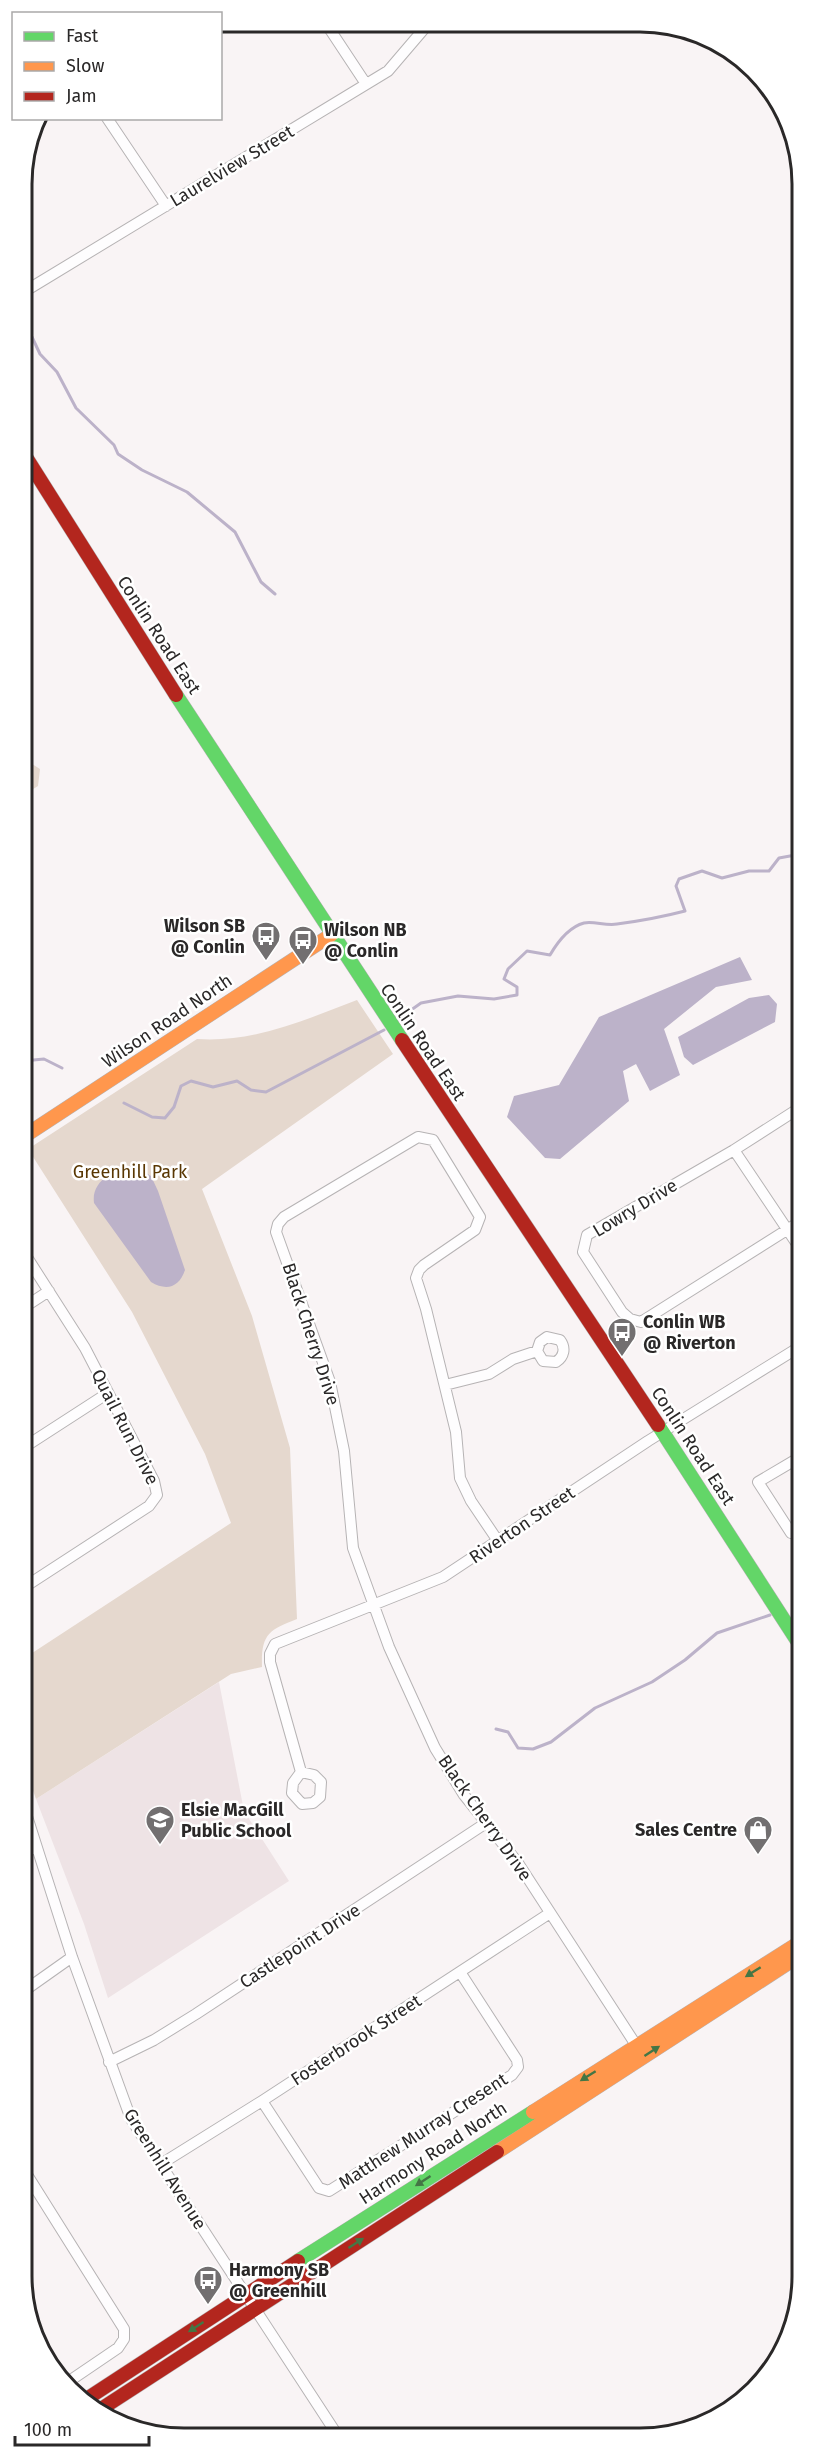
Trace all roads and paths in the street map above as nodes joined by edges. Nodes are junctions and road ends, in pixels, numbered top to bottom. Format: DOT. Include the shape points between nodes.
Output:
graph roads {
  1 [pos="332,32"];
  2 [pos="421,32"];
  3 [pos="366,84"];
  4 [pos="108,120"];
  5 [pos="166,206"];
  6 [pos="32,287"];
  7 [pos="32,468"];
  8 [pos="331,935"];
  9 [pos="792,1113"];
  10 [pos="32,1131"];
  11 [pos="734,1150"];
  12 [pos="792,1226"];
  13 [pos="786,1229"];
  14 [pos="792,1237"];
  15 [pos="31,1264"];
  16 [pos="49,1291"];
  17 [pos="31,1302"];
  18 [pos="537,1351"];
  19 [pos="792,1352"];
  20 [pos="445,1385"];
  21 [pos="108,1393"];
  22 [pos="663,1432"];
  23 [pos="31,1443"];
  24 [pos="792,1462"];
  25 [pos="792,1532"];
  26 [pos="498,1541"];
  27 [pos="31,1583"];
  28 [pos="374,1605"];
  29 [pos="792,1632"];
  30 [pos="301,1772"];
  31 [pos="486,1823"];
  32 [pos="31,1830"];
  33 [pos="36,1846"];
  34 [pos="31,1849"];
  35 [pos="550,1913"];
  36 [pos="792,1947"];
  37 [pos="72,1957"];
  38 [pos="792,1960"];
  39 [pos="460,1972"];
  40 [pos="31,1985"];
  41 [pos="636,2045"];
  42 [pos="109,2062"];
  43 [pos="262,2101"];
  44 [pos="161,2164"];
  45 [pos="31,2181"];
  46 [pos="245,2295"];
  47 [pos="254,2309"];
  48 [pos="72,2379"];
  49 [pos="90,2396"];
  50 [pos="105,2406"];
  51 [pos="333,2428"];
  1 -- 3 [label="street"];
  2 -- 3 [label="street, Laurelview Street" via="388,71"];
  3 -- 5 [label="street, Laurelview Street"];
  4 -- 5 [label="street"];
  5 -- 6 [label="street, Laurelview Street"];
  7 -- 8 [label="street, Conlin Road East"];
  8 -- 10 [label="street, Wilson Road North"];
  8 -- 22 [label="street, Conlin Road East"];
  9 -- 11 [label="street, Lowry Drive"];
  11 -- 13 [label="street"];
  11 -- 13 [label="street, Lowry Drive" via="587,1235 583,1252 622,1312 641,1322"];
  12 -- 13 [label="street"];
  13 -- 14 [label="street"];
  15 -- 16 [label="street, Quail Run Drive"];
  16 -- 17 [label="street"];
  16 -- 21 [label="street, Quail Run Drive"];
  18 -- 20 [label="street" via="513,1359 489,1374"];
  19 -- 22 [label="street, Riverton Street"];
  20 -- 26 [label="street, Black Cherry Drive" via="456,1432 460,1478"];
  20 -- 28 [label="street, Black Cherry Drive" via="416,1278 424,1265 475,1230 480,1217 433,1140 418,1137 284,1217 276,1232 330,1382 344,1451 352,1548"];
  21 -- 23 [label="street"];
  21 -- 27 [label="street, Quail Run Drive" via="154,1481 157,1495 149,1506"];
  22 -- 26 [label="street, Riverton Street"];
  22 -- 29 [label="street, Conlin Road East"];
  24 -- 25 [label="street" via="758,1482"];
  26 -- 28 [label="street, Riverton Street" via="443,1577"];
  28 -- 30 [label="street, Riverton Street" via="280,1641 272,1648 270,1662"];
  28 -- 31 [label="street, Black Cherry Drive" via="435,1748"];
  31 -- 35 [label="street, Black Cherry Drive"];
  31 -- 42 [label="street, Castlepoint Drive" via="196,2014"];
  32 -- 33 [label="street, Greenhill Avenue"];
  33 -- 34 [label="street"];
  33 -- 37 [label="street, Greenhill Avenue"];
  35 -- 39 [label="street, Fosterbrook Street"];
  35 -- 41 [label="street, Black Cherry Drive"];
  36 -- 41 [label="street, Harmony Road North, one-way"];
  37 -- 40 [label="street"];
  37 -- 42 [label="street, Greenhill Avenue"];
  47 -- 38 [label="street, Harmony Road North, one-way"];
  39 -- 43 [label="street, Fosterbrook Street"];
  39 -- 43 [label="street, Matthew Murray Cresent" via="517,2060 518,2067 512,2075 329,2191 319,2188"];
  41 -- 46 [label="street, Harmony Road North, one-way"];
  42 -- 44 [label="street, Greenhill Avenue" via="130,2119"];
  43 -- 44 [label="street, Fosterbrook Street"];
  44 -- 46 [label="street, Greenhill Avenue"];
  45 -- 48 [label="street" via="124,2329 124,2339 118,2348"];
  46 -- 47 [label="street, Greenhill Avenue"];
  46 -- 49 [label="street, Harmony Road North, one-way"];
  47 -- 50 [label="street, Harmony Road North"];
  47 -- 51 [label="street, Greenhill Avenue"];
}
